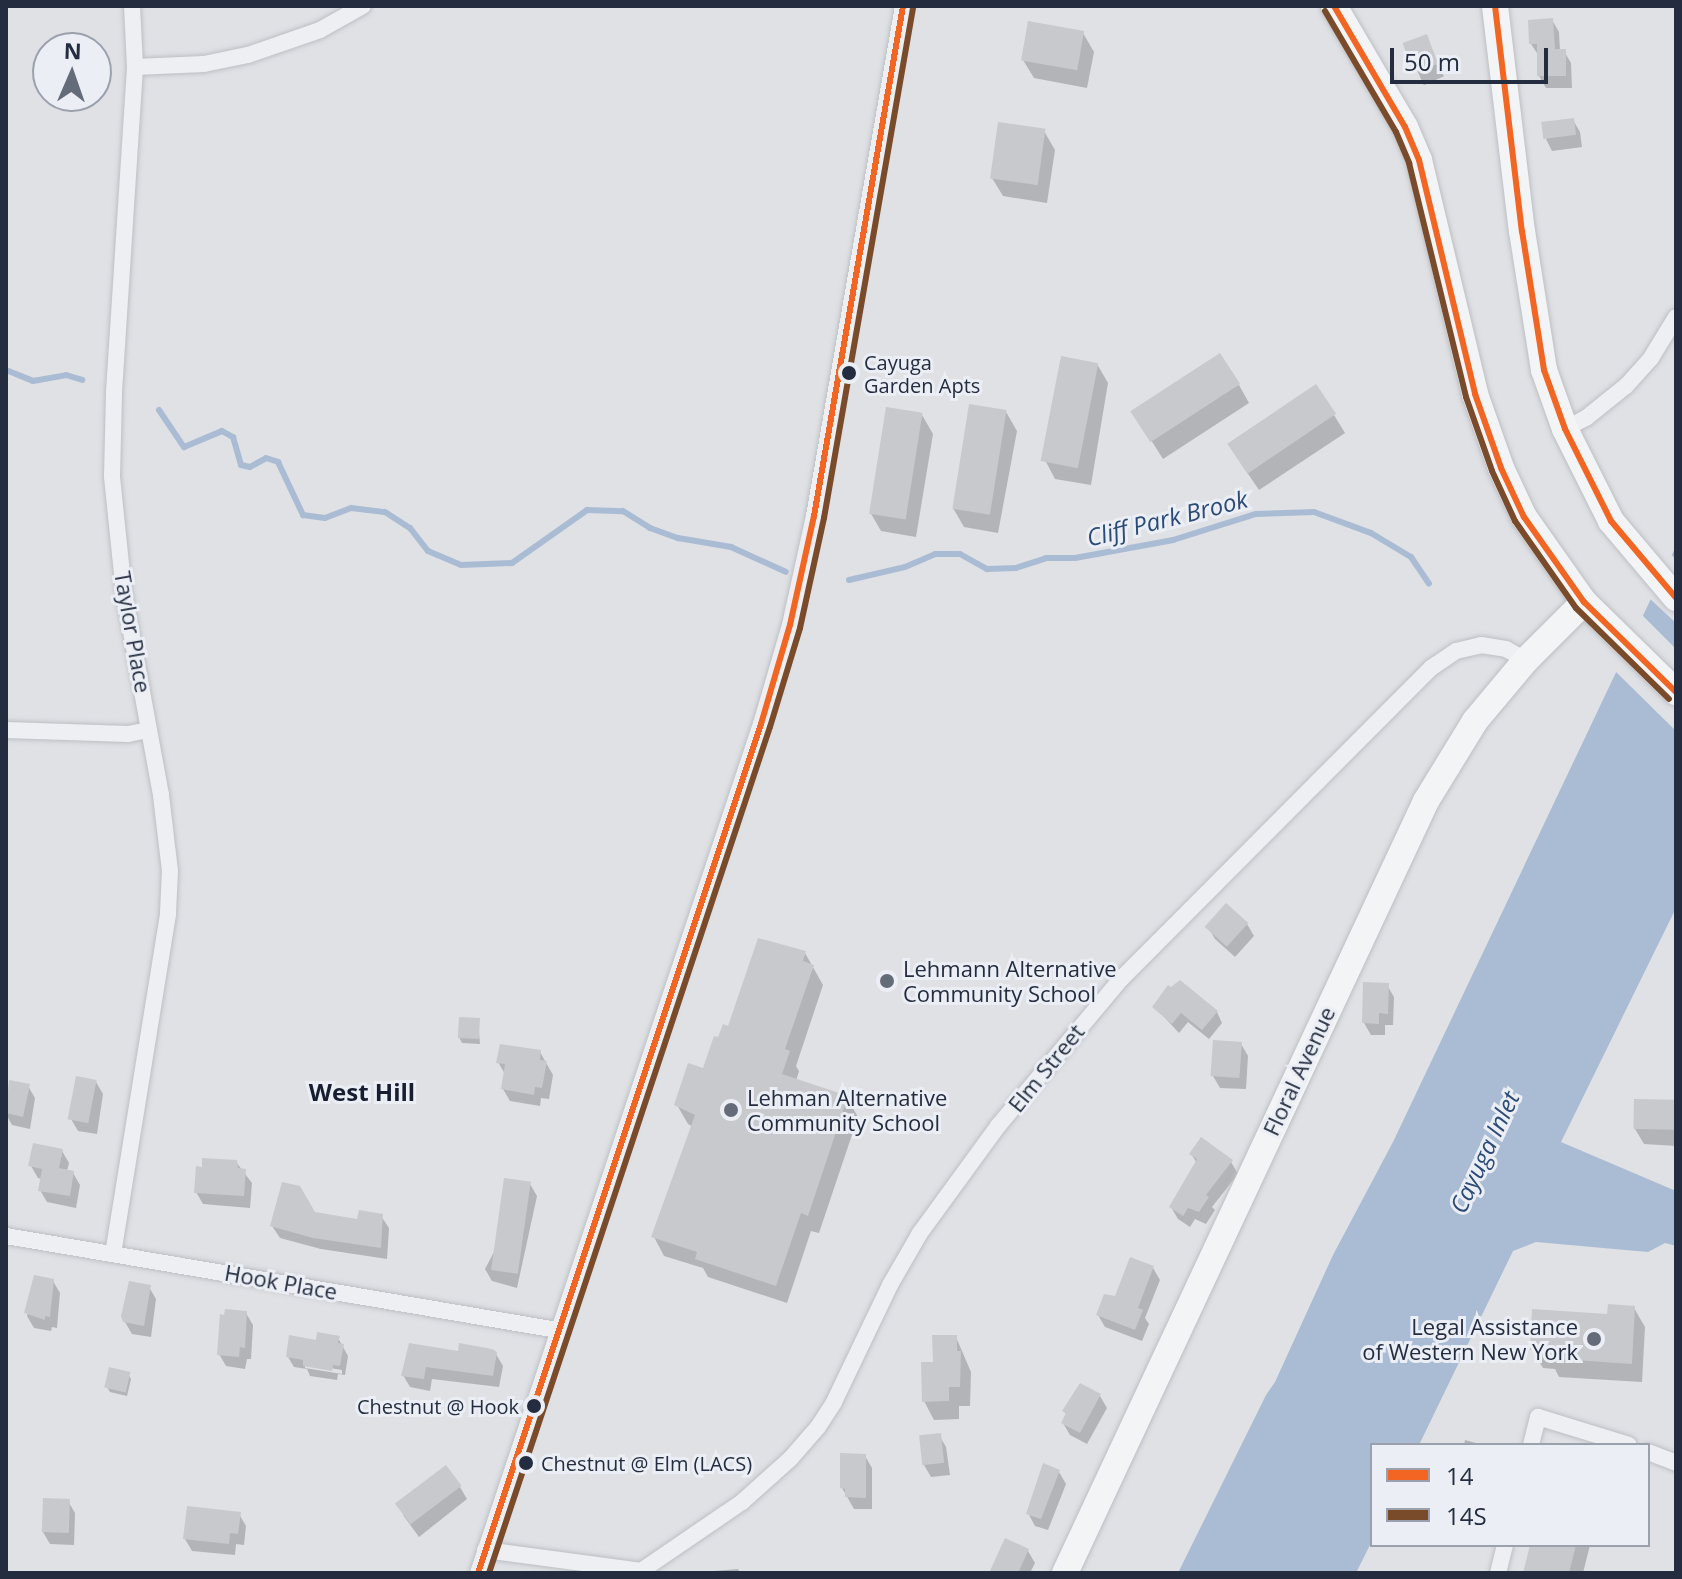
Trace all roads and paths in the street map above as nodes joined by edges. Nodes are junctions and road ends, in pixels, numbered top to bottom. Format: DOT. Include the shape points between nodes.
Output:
graph roads {
  1 [pos="132,6"];
  2 [pos="363,6"];
  3 [pos="903,6"];
  4 [pos="1334,6"];
  5 [pos="1495,6"];
  6 [pos="135,67"];
  7 [pos="1676,317"];
  8 [pos="1565,429"];
  9 [pos="1676,598"];
  10 [pos="1584,602"];
  11 [pos="1526,660"];
  12 [pos="1676,692"];
  13 [pos="6,730"];
  14 [pos="149,730"];
  15 [pos="6,1236"];
  16 [pos="113,1254"];
  17 [pos="557,1330"];
  18 [pos="1532,1443"];
  19 [pos="1622,1443"];
  20 [pos="1650,1453"];
  21 [pos="1676,1463"];
  22 [pos="1504,1547"];
  23 [pos="485,1550"];
  24 [pos="640,1572"];
  25 [pos="478,1573"];
  26 [pos="1065,1573"];
  27 [pos="1498,1573"];
  1 -- 6 [label="street, Taylor Place"];
  2 -- 6 [label="street" via="320,30 262,51 204,64"];
  3 -- 17 [label="street" via="814,516 790,625"];
  4 -- 10 [label="main road" via="1419,160 1475,394 1501,468 1539,542"];
  5 -- 8 [label="main road" via="1538,345"];
  6 -- 14 [label="street, Taylor Place" via="112,476 124,593"];
  7 -- 8 [label="street" via="1626,386"];
  8 -- 9 [label="main road" via="1611,521"];
  10 -- 11 [label="main road, Floral Avenue"];
  10 -- 12 [label="main road"];
  11 -- 24 [label="street, Elm Street" via="1506,649 1481,645 1456,651 1431,668 1121,979 1007,1115 920,1233 818,1427 742,1502"];
  11 -- 26 [label="main road, Floral Avenue" via="1475,721 1426,801"];
  13 -- 14 [label="street"];
  14 -- 16 [label="street, Taylor Place" via="168,849 168,913"];
  15 -- 16 [label="street, Hook Place"];
  16 -- 17 [label="street, Hook Place"];
  17 -- 23 [label="street"];
  18 -- 19 [label="street" via="1538,1417"];
  20 -- 21 [label="street"];
  22 -- 27 [label="street"];
  23 -- 24 [label="street"];
  23 -- 25 [label="street"];
}
